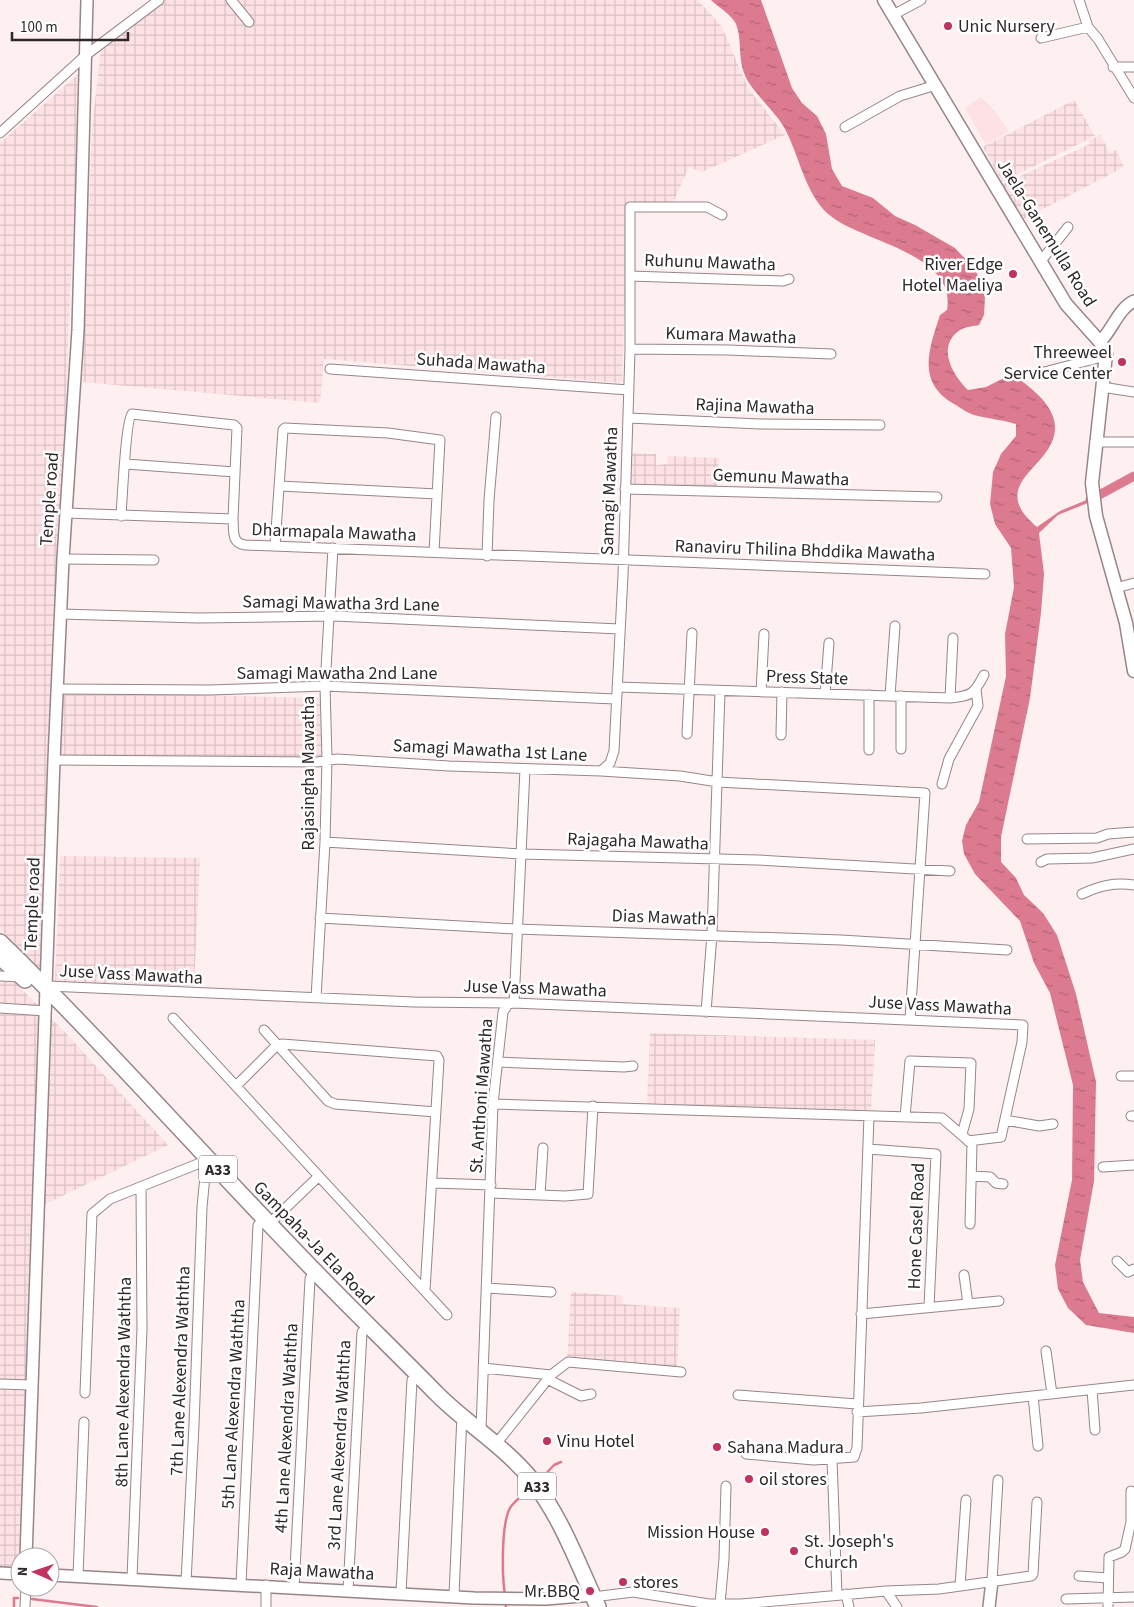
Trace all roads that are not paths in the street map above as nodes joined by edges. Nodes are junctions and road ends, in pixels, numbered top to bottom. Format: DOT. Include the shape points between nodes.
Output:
graph roads {
  1 [pos="87,0"];
  2 [pos="159,0"];
  3 [pos="231,0"];
  4 [pos="884,0"];
  5 [pos="921,0"];
  6 [pos="1079,0"];
  7 [pos="893,15"];
  8 [pos="249,22"];
  9 [pos="1088,27"];
  10 [pos="1041,38"];
  11 [pos="86,55"];
  12 [pos="1113,67"];
  13 [pos="1134,67"];
  14 [pos="936,85"];
  15 [pos="1134,98"];
  16 [pos="845,127"];
  17 [pos="0,133"];
  18 [pos="722,215"];
  19 [pos="1068,227"];
  20 [pos="1041,261"];
  21 [pos="630,276"];
  22 [pos="789,279"];
  23 [pos="1134,301"];
  24 [pos="1100,342"];
  25 [pos="630,349"];
  26 [pos="831,354"];
  27 [pos="1106,356"];
  28 [pos="330,369"];
  29 [pos="1044,372"];
  30 [pos="1102,387"];
  31 [pos="629,390"];
  32 [pos="1134,392"];
  33 [pos="496,417"];
  34 [pos="628,418"];
  35 [pos="880,425"];
  36 [pos="1095,442"];
  37 [pos="1134,442"];
  38 [pos="126,464"];
  39 [pos="235,472"];
  40 [pos="280,486"];
  41 [pos="625,489"];
  42 [pos="438,494"];
  43 [pos="937,498"];
  44 [pos="66,513"];
  45 [pos="121,516"];
  46 [pos="233,519"];
  47 [pos="275,545"];
  48 [pos="333,548"];
  49 [pos="434,552"];
  50 [pos="487,556"];
  51 [pos="63,559"];
  52 [pos="154,560"];
  53 [pos="623,560"];
  54 [pos="985,574"];
  55 [pos="1134,583"];
  56 [pos="1116,588"];
  57 [pos="61,614"];
  58 [pos="328,616"];
  59 [pos="895,626"];
  60 [pos="620,629"];
  61 [pos="692,633"];
  62 [pos="764,634"];
  63 [pos="952,638"];
  64 [pos="829,643"];
  65 [pos="1134,671"];
  66 [pos="984,675"];
  67 [pos="325,686"];
  68 [pos="617,687"];
  69 [pos="58,689"];
  70 [pos="976,689"];
  71 [pos="691,690"];
  72 [pos="720,691"];
  73 [pos="761,692"];
  74 [pos="782,692"];
  75 [pos="825,694"];
  76 [pos="868,695"];
  77 [pos="890,696"];
  78 [pos="901,696"];
  79 [pos="950,698"];
  80 [pos="615,699"];
  81 [pos="687,734"];
  82 [pos="781,734"];
  83 [pos="900,749"];
  84 [pos="869,750"];
  85 [pos="327,759"];
  86 [pos="54,760"];
  87 [pos="525,769"];
  88 [pos="601,771"];
  89 [pos="718,782"];
  90 [pos="942,784"];
  91 [pos="1134,832"];
  92 [pos="1027,840"];
  93 [pos="325,842"];
  94 [pos="1134,849"];
  95 [pos="522,854"];
  96 [pos="714,860"];
  97 [pos="1041,862"];
  98 [pos="919,870"];
  99 [pos="950,871"];
  100 [pos="1134,885"];
  101 [pos="1082,894"];
  102 [pos="320,918"];
  103 [pos="516,929"];
  104 [pos="712,934"];
  105 [pos="0,942"];
  106 [pos="915,944"];
  107 [pos="1007,950"];
  108 [pos="0,958"];
  109 [pos="0,976"];
  110 [pos="22,977"];
  111 [pos="316,998"];
  112 [pos="46,999"];
  113 [pos="514,1003"];
  114 [pos="0,1008"];
  115 [pos="706,1012"];
  116 [pos="173,1018"];
  117 [pos="910,1020"];
  118 [pos="264,1030"];
  119 [pos="276,1046"];
  120 [pos="498,1062"];
  121 [pos="633,1066"];
  122 [pos="1121,1076"];
  123 [pos="1134,1076"];
  124 [pos="236,1086"];
  125 [pos="494,1104"];
  126 [pos="592,1106"];
  127 [pos="436,1112"];
  128 [pos="869,1116"];
  129 [pos="905,1117"];
  130 [pos="1005,1120"];
  131 [pos="1053,1124"];
  132 [pos="965,1138"];
  133 [pos="543,1148"];
  134 [pos="868,1149"];
  135 [pos="206,1164"];
  136 [pos="1134,1165"];
  137 [pos="1103,1167"];
  138 [pos="319,1176"];
  139 [pos="971,1176"];
  140 [pos="432,1183"];
  141 [pos="1003,1184"];
  142 [pos="141,1187"];
  143 [pos="491,1189"];
  144 [pos="540,1195"];
  145 [pos="264,1224"];
  146 [pos="970,1224"];
  147 [pos="1117,1261"];
  148 [pos="1134,1269"];
  149 [pos="312,1275"];
  150 [pos="964,1275"];
  151 [pos="487,1288"];
  152 [pos="425,1291"];
  153 [pos="550,1292"];
  154 [pos="999,1301"];
  155 [pos="968,1304"];
  156 [pos="929,1307"];
  157 [pos="861,1314"];
  158 [pos="447,1315"];
  159 [pos="362,1332"];
  160 [pos="1046,1351"];
  161 [pos="484,1368"];
  162 [pos="681,1372"];
  163 [pos="549,1377"];
  164 [pos="412,1380"];
  165 [pos="0,1384"];
  166 [pos="32,1385"];
  167 [pos="1134,1386"];
  168 [pos="1092,1390"];
  169 [pos="85,1393"];
  170 [pos="438,1394"];
  171 [pos="591,1394"];
  172 [pos="1052,1394"];
  173 [pos="738,1395"];
  174 [pos="1033,1396"];
  175 [pos="857,1408"];
  176 [pos="462,1415"];
  177 [pos="84,1422"];
  178 [pos="481,1430"];
  179 [pos="1095,1430"];
  180 [pos="496,1444"];
  181 [pos="1038,1446"];
  182 [pos="746,1454"];
  183 [pos="832,1459"];
  184 [pos="998,1480"];
  185 [pos="726,1486"];
  186 [pos="1131,1491"];
  187 [pos="966,1500"];
  188 [pos="1037,1502"];
  189 [pos="26,1547"];
  190 [pos="60,1575"];
  191 [pos="78,1576"];
  192 [pos="1079,1576"];
  193 [pos="132,1578"];
  194 [pos="1108,1578"];
  195 [pos="992,1581"];
  196 [pos="186,1582"];
  197 [pos="241,1584"];
  198 [pos="266,1585"];
  199 [pos="960,1586"];
  200 [pos="294,1588"];
  201 [pos="348,1590"];
  202 [pos="886,1591"];
  203 [pos="401,1593"];
  204 [pos="841,1594"];
  205 [pos="454,1596"];
  206 [pos="1134,1597"];
  207 [pos="1066,1599"];
  208 [pos="594,1600"];
  209 [pos="476,1602"];
  210 [pos="792,1603"];
  211 [pos="1108,1603"];
  212 [pos="720,1604"];
  213 [pos="760,1604"];
  214 [pos="266,1607"];
  215 [pos="849,1607"];
  216 [pos="897,1607"];
  217 [pos="989,1607"];
  1 -- 11 [label="street, Temple road"];
  2 -- 11 [label="street"];
  3 -- 8 [label="street"];
  4 -- 7 [label="main road, Jaela-Ganemulla Road"];
  5 -- 7 [label="street"];
  6 -- 9 [label="street"];
  7 -- 14 [label="main road, Jaela-Ganemulla Road"];
  9 -- 10 [label="street"];
  9 -- 12 [label="street"];
  11 -- 17 [label="street"];
  11 -- 44 [label="street, Temple road" via="78,330"];
  12 -- 13 [label="street"];
  12 -- 15 [label="street"];
  14 -- 16 [label="street" via="900,96"];
  14 -- 20 [label="main road, Jaela-Ganemulla Road"];
  18 -- 21 [label="street, Samagi Mawatha" via="707,207 630,206"];
  19 -- 20 [label="street"];
  20 -- 24 [label="main road, Jaela-Ganemulla Road" via="1072,312"];
  21 -- 22 [label="street, Ruhunu Mawatha"];
  21 -- 25 [label="street, Samagi Mawatha"];
  23 -- 24 [label="street" via="1124,307"];
  24 -- 27 [label="main road, Jaela-Ganemulla Road"];
  25 -- 26 [label="street, Kumara Mawatha"];
  25 -- 31 [label="street, Samagi Mawatha"];
  27 -- 29 [label="street"];
  27 -- 30 [label="main road"];
  28 -- 31 [label="street, Suhada Mawatha"];
  30 -- 32 [label="street"];
  30 -- 36 [label="main road"];
  31 -- 34 [label="street, Samagi Mawatha"];
  33 -- 50 [label="street"];
  34 -- 35 [label="street, Rajina Mawatha"];
  34 -- 41 [label="street, Samagi Mawatha"];
  36 -- 37 [label="street"];
  36 -- 56 [label="main road" via="1093,499"];
  38 -- 39 [label="street"];
  38 -- 39 [label="street" via="126,430 128,417 132,414 234,425"];
  38 -- 45 [label="street"];
  39 -- 46 [label="street"];
  40 -- 42 [label="street"];
  40 -- 42 [label="street" via="285,428 388,433 440,440"];
  40 -- 47 [label="street"];
  41 -- 43 [label="street, Gemunu Mawatha"];
  41 -- 53 [label="street, Samagi Mawatha"];
  42 -- 49 [label="street"];
  44 -- 45 [label="street, Dharmapala Mawatha"];
  44 -- 51 [label="street, Temple road"];
  45 -- 46 [label="street, Dharmapala Mawatha"];
  46 -- 47 [label="street, Dharmapala Mawatha" via="238,544"];
  47 -- 48 [label="street, Dharmapala Mawatha"];
  48 -- 49 [label="street, Dharmapala Mawatha"];
  48 -- 58 [label="street, Rajasingha Mawatha"];
  49 -- 50 [label="street, Dharmapala Mawatha"];
  50 -- 53 [label="street, Dharmapala Mawatha"];
  51 -- 52 [label="street"];
  51 -- 57 [label="street, Temple road"];
  53 -- 54 [label="street, Ranaviru Thilina Bhddika Mawatha"];
  53 -- 60 [label="street, Samagi Mawatha"];
  55 -- 56 [label="street"];
  56 -- 65 [label="main road"];
  57 -- 58 [label="street, Samagi Mawatha 3rd Lane" via="198,618"];
  57 -- 69 [label="street, Temple road"];
  58 -- 60 [label="street, Samagi Mawatha 3rd Lane"];
  58 -- 67 [label="street, Rajasingha Mawatha"];
  59 -- 77 [label="street"];
  60 -- 68 [label="street, Samagi Mawatha"];
  61 -- 71 [label="street"];
  62 -- 73 [label="street"];
  63 -- 79 [label="street"];
  64 -- 75 [label="street"];
  66 -- 70 [label="street"];
  67 -- 69 [label="street, Samagi Mawatha 2nd Lane" via="208,690"];
  67 -- 80 [label="street, Samagi Mawatha 2nd Lane"];
  67 -- 85 [label="street, Rajasingha Mawatha"];
  68 -- 71 [label="street, Press State"];
  68 -- 80 [label="street, Samagi Mawatha"];
  69 -- 86 [label="street, Temple road"];
  70 -- 79 [label="street, Press State" via="968,697"];
  70 -- 90 [label="street" via="978,706 948,760"];
  71 -- 72 [label="street, Press State"];
  71 -- 81 [label="street"];
  72 -- 73 [label="street, Press State"];
  72 -- 89 [label="street"];
  73 -- 74 [label="street, Press State"];
  74 -- 75 [label="street, Press State"];
  74 -- 82 [label="street"];
  75 -- 76 [label="street, Press State"];
  76 -- 77 [label="street, Press State"];
  76 -- 84 [label="street"];
  77 -- 78 [label="street, Press State"];
  78 -- 79 [label="street, Press State"];
  78 -- 83 [label="street"];
  80 -- 88 [label="street, Samagi Mawatha" via="614,751 610,763"];
  85 -- 86 [label="street, Samagi Mawatha 1st Lane" via="318,762"];
  85 -- 87 [label="street, Samagi Mawatha 1st Lane"];
  85 -- 93 [label="street, Rajasingha Mawatha"];
  86 -- 112 [label="street, Temple road"];
  87 -- 88 [label="street, Samagi Mawatha 1st Lane"];
  87 -- 95 [label="street, St. Anthoni Mawatha"];
  88 -- 89 [label="street, Samagi Mawatha 1st Lane"];
  89 -- 96 [label="street"];
  89 -- 98 [label="street, Samagi Mawatha 1st Lane" via="925,793"];
  91 -- 92 [label="street" via="1097,838"];
  93 -- 95 [label="street, Rajagaha Mawatha"];
  93 -- 102 [label="street, Rajasingha Mawatha"];
  94 -- 97 [label="street" via="1092,858 1047,859"];
  95 -- 96 [label="street, Rajagaha Mawatha"];
  95 -- 103 [label="street, St. Anthoni Mawatha"];
  96 -- 98 [label="street, Rajagaha Mawatha"];
  96 -- 104 [label="street"];
  98 -- 99 [label="street, Rajagaha Mawatha"];
  98 -- 106 [label="street"];
  100 -- 101 [label="street" via="1099,886"];
  102 -- 103 [label="street, Dias Mawatha"];
  102 -- 111 [label="street, Rajasingha Mawatha"];
  103 -- 104 [label="street, Dias Mawatha"];
  103 -- 113 [label="street, St. Anthoni Mawatha"];
  104 -- 106 [label="street, Dias Mawatha"];
  104 -- 115 [label="street"];
  105 -- 112 [label="highway, Gampaha-Ja Ela Road / A33"];
  106 -- 107 [label="street, Dias Mawatha"];
  106 -- 117 [label="street"];
  108 -- 110 [label="highway, Gampaha-Ja Ela Road / A33"];
  109 -- 110 [label="street"];
  110 -- 112 [label="highway, Gampaha-Ja Ela Road / A33"];
  111 -- 112 [label="street, Juse Vass Mawatha"];
  111 -- 113 [label="street, Juse Vass Mawatha"];
  112 -- 114 [label="street, Juse Vass Mawatha"];
  112 -- 135 [label="highway, Gampaha-Ja Ela Road / A33"];
  112 -- 166 [label="street, Temple road"];
  113 -- 115 [label="street, Juse Vass Mawatha"];
  113 -- 120 [label="street, St. Anthoni Mawatha" via="508,1004 503,1012"];
  115 -- 117 [label="street, Juse Vass Mawatha"];
  116 -- 124 [label="street"];
  117 -- 130 [label="street, Juse Vass Mawatha" via="1023,1025"];
  118 -- 119 [label="street"];
  119 -- 124 [label="street"];
  119 -- 127 [label="street" via="328,1101"];
  119 -- 127 [label="street" via="437,1056"];
  120 -- 121 [label="street"];
  120 -- 125 [label="street, St. Anthoni Mawatha"];
  122 -- 123 [label="street"];
  124 -- 138 [label="street"];
  125 -- 126 [label="street"];
  125 -- 143 [label="street, St. Anthoni Mawatha"];
  126 -- 128 [label="street"];
  126 -- 144 [label="street" via="588,1194"];
  127 -- 140 [label="street"];
  128 -- 129 [label="street"];
  128 -- 134 [label="street"];
  129 -- 132 [label="street" via="942,1118"];
  129 -- 132 [label="street" via="910,1061 971,1063"];
  130 -- 131 [label="street" via="1039,1126"];
  130 -- 132 [label="street" via="998,1139"];
  132 -- 139 [label="street" via="972,1144"];
  133 -- 144 [label="street"];
  134 -- 156 [label="street, Hone Casel Road" via="936,1154"];
  134 -- 157 [label="street"];
  135 -- 142 [label="street"];
  135 -- 145 [label="highway, Gampaha-Ja Ela Road / A33"];
  135 -- 196 [label="street, 7th Lane Alexendra Waththa"];
  136 -- 137 [label="street"];
  138 -- 145 [label="street"];
  138 -- 152 [label="street"];
  139 -- 141 [label="street" via="990,1176 996,1183"];
  139 -- 146 [label="street"];
  140 -- 143 [label="street"];
  140 -- 152 [label="street"];
  142 -- 169 [label="street" via="110,1199 92,1214"];
  142 -- 193 [label="street, 8th Lane Alexendra Waththa" via="142,1329"];
  143 -- 144 [label="street"];
  143 -- 151 [label="street, St. Anthoni Mawatha"];
  145 -- 149 [label="highway, Gampaha-Ja Ela Road / A33"];
  145 -- 197 [label="street, 5th Lane Alexendra Waththa"];
  147 -- 148 [label="street" via="1128,1272"];
  149 -- 159 [label="highway, Gampaha-Ja Ela Road / A33"];
  149 -- 170 [label="highway, Gampaha-Ja Ela Road / A33"];
  149 -- 200 [label="street, 4th Lane Alexendra Waththa"];
  150 -- 155 [label="street"];
  151 -- 153 [label="street"];
  151 -- 161 [label="street, St. Anthoni Mawatha"];
  152 -- 158 [label="street"];
  154 -- 155 [label="street"];
  155 -- 156 [label="street"];
  156 -- 157 [label="street"];
  157 -- 175 [label="street"];
  159 -- 164 [label="highway, Gampaha-Ja Ela Road / A33"];
  159 -- 201 [label="street, 3rd Lane Alexendra Waththa"];
  160 -- 172 [label="street"];
  161 -- 163 [label="street"];
  161 -- 178 [label="street, St. Anthoni Mawatha"];
  162 -- 163 [label="street" via="568,1362"];
  163 -- 171 [label="street" via="581,1396"];
  163 -- 180 [label="street"];
  164 -- 170 [label="highway, Gampaha-Ja Ela Road / A33"];
  164 -- 203 [label="street"];
  165 -- 166 [label="street"];
  166 -- 189 [label="street, Temple road"];
  167 -- 168 [label="street"];
  168 -- 172 [label="street"];
  168 -- 179 [label="street"];
  170 -- 176 [label="highway, Gampaha-Ja Ela Road / A33"];
  172 -- 174 [label="street"];
  173 -- 175 [label="street"];
  174 -- 175 [label="street" via="921,1408"];
  174 -- 181 [label="street"];
  175 -- 183 [label="street" via="854,1457"];
  176 -- 178 [label="highway, Gampaha-Ja Ela Road / A33"];
  176 -- 205 [label="street"];
  177 -- 191 [label="street"];
  178 -- 180 [label="highway, Gampaha-Ja Ela Road / A33"];
  180 -- 208 [label="highway, Gampaha-Ja Ela Road / A33" via="532,1480 550,1507"];
  182 -- 183 [label="street"];
  183 -- 204 [label="street"];
  184 -- 195 [label="street"];
  185 -- 212 [label="street"];
  186 -- 194 [label="street" via="1131,1522 1125,1549 1109,1557"];
  187 -- 199 [label="street"];
  188 -- 195 [label="street" via="1033,1574"];
  190 -- 191 [label="street, Raja Mawatha"];
  191 -- 193 [label="street, Raja Mawatha"];
  192 -- 194 [label="street"];
  193 -- 196 [label="street, Raja Mawatha"];
  194 -- 211 [label="street"];
  195 -- 199 [label="street"];
  195 -- 217 [label="street"];
  196 -- 197 [label="street, Raja Mawatha"];
  197 -- 198 [label="street, Raja Mawatha"];
  198 -- 200 [label="street, Raja Mawatha"];
  198 -- 214 [label="street"];
  199 -- 202 [label="street"];
  200 -- 201 [label="street, Raja Mawatha"];
  201 -- 203 [label="street, Raja Mawatha"];
  202 -- 204 [label="street"];
  202 -- 216 [label="street"];
  203 -- 205 [label="street, Raja Mawatha"];
  204 -- 210 [label="street"];
  204 -- 215 [label="street"];
  205 -- 209 [label="street, Raja Mawatha"];
  206 -- 211 [label="street"];
  207 -- 211 [label="street"];
  208 -- 209 [label="street, Raja Mawatha"];
  208 -- 212 [label="street" via="633,1592"];
  210 -- 213 [label="street"];
  212 -- 213 [label="street"];
}
